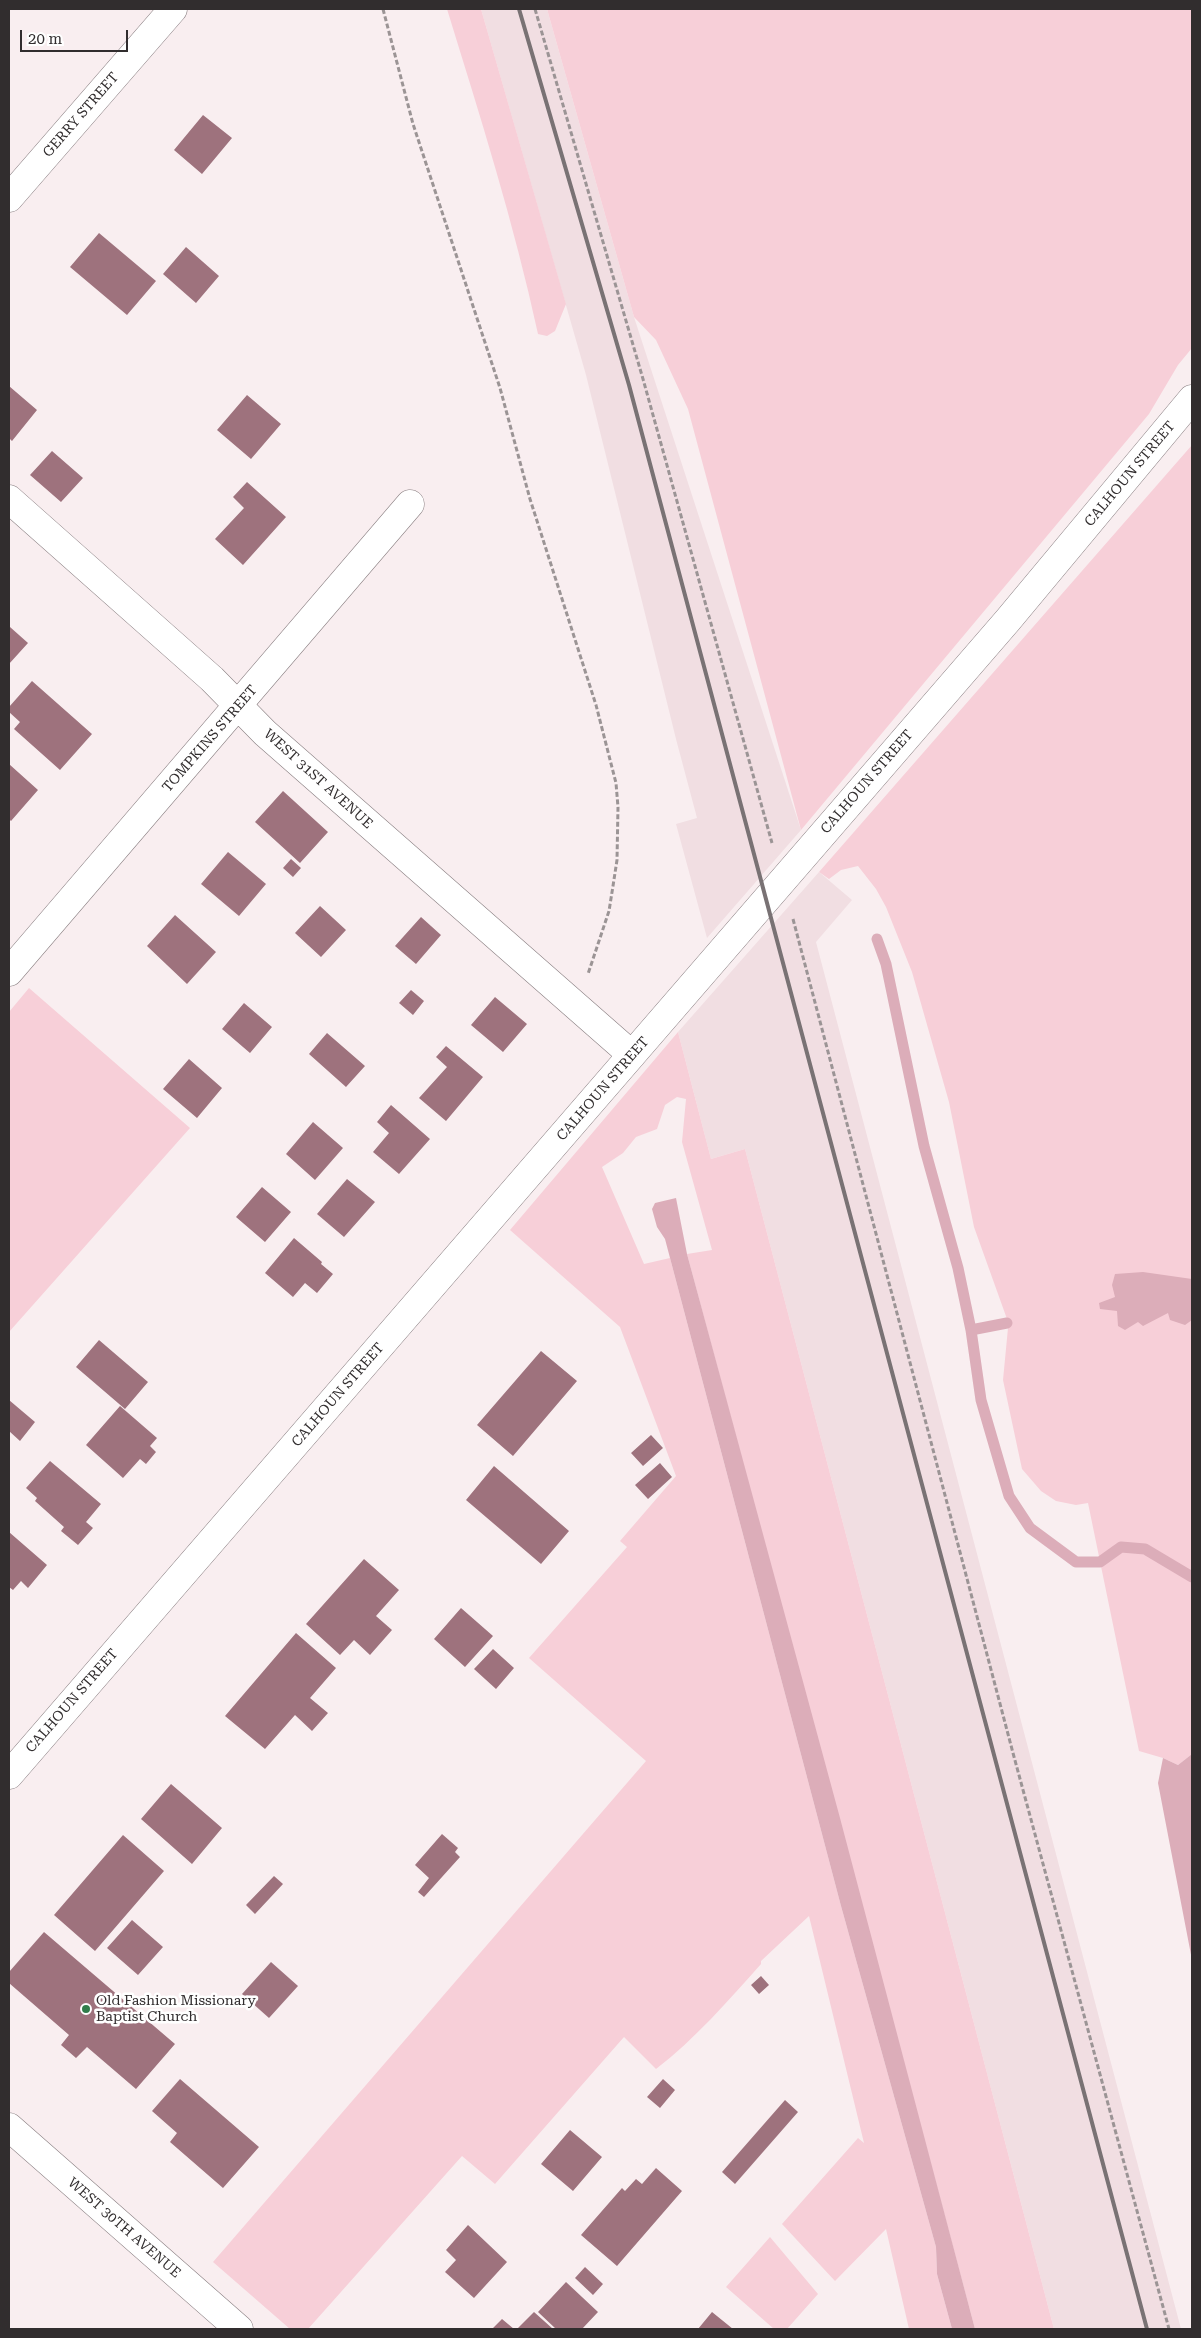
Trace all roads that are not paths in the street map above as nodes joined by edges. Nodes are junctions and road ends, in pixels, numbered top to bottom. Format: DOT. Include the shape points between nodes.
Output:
graph roads {
  1 [pos="173,9"];
  2 [pos="9,198"];
  3 [pos="1192,399"];
  4 [pos="9,499"];
  5 [pos="410,504"];
  6 [pos="239,706"];
  7 [pos="9,972"];
  8 [pos="632,1055"];
  9 [pos="9,1775"];
  10 [pos="9,2127"];
  11 [pos="239,2329"];
  1 -- 2 [label="street, GERRY STREET"];
  3 -- 8 [label="street, CALHOUN STREET" via="1001,627"];
  4 -- 6 [label="street, WEST 31ST AVENUE"];
  5 -- 6 [label="street, TOMPKINS STREET"];
  6 -- 7 [label="street, TOMPKINS STREET"];
  6 -- 8 [label="street, WEST 31ST AVENUE" via="272,739"];
  8 -- 9 [label="street, CALHOUN STREET"];
  10 -- 11 [label="street, WEST 30TH AVENUE"];
}
